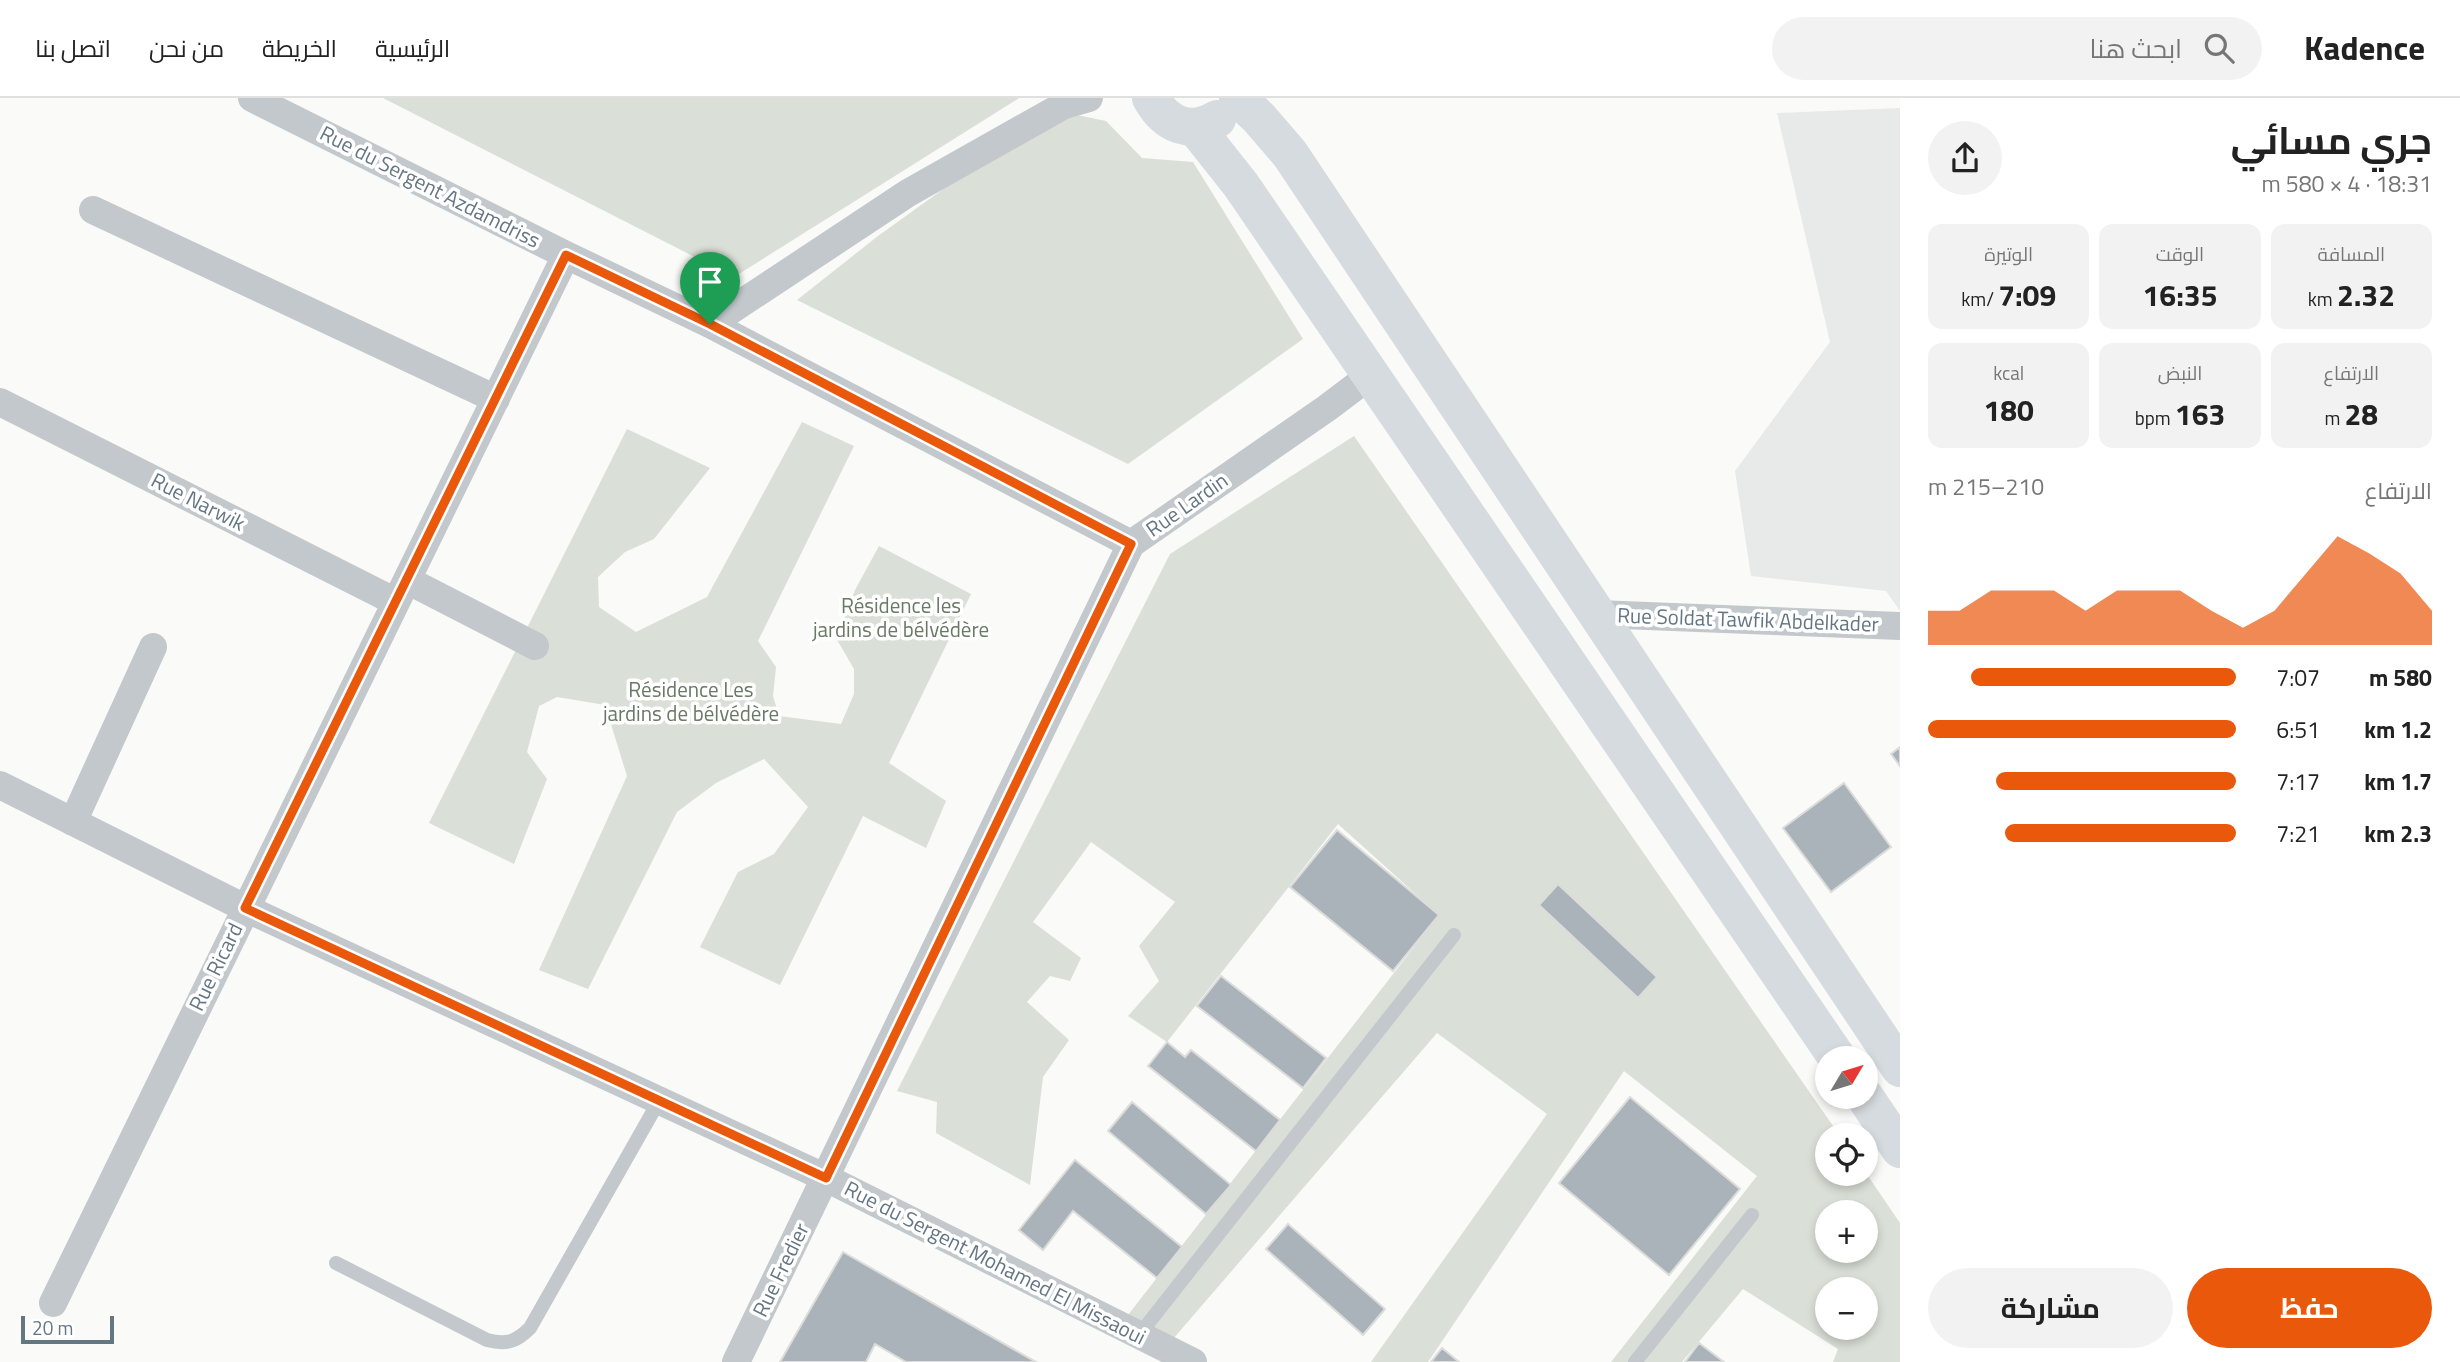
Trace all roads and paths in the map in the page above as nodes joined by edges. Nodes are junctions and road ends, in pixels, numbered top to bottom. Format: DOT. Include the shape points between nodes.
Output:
graph roads {
  1 [pos="252,98"];
  2 [pos="1089,98"];
  3 [pos="1233,98"];
  4 [pos="1238,98"];
  5 [pos="1148,102"];
  6 [pos="1195,127"];
  7 [pos="93,210"];
  8 [pos="566,255"];
  9 [pos="710,324"];
  10 [pos="1372,374"];
  11 [pos="496,399"];
  12 [pos="0,402"];
  13 [pos="1131,544"];
  14 [pos="401,591"];
  15 [pos="1597,614"];
  16 [pos="1900,626"];
  17 [pos="535,646"];
  18 [pos="153,647"];
  19 [pos="0,785"];
  20 [pos="73,822"];
  21 [pos="245,908"];
  22 [pos="1454,935"];
  23 [pos="1830,1046"];
  24 [pos="1900,1068"];
  25 [pos="659,1101"];
  26 [pos="1874,1110"];
  27 [pos="1900,1148"];
  28 [pos="826,1178"];
  29 [pos="1752,1215"];
  30 [pos="336,1263"];
  31 [pos="53,1303"];
  32 [pos="1139,1335"];
  33 [pos="736,1362"];
  34 [pos="1193,1362"];
  35 [pos="1635,1362"];
  1 -- 8 [label="street, Rue du Sergent Azdamdriss"];
  2 -- 9 [label="street" via="1064,104 908,192"];
  3 -- 6 [label="main road" via="1220,117"];
  4 -- 15 [label="main road" via="1290,154"];
  5 -- 6 [label="main road" via="1167,120"];
  6 -- 10 [label="main road" via="1241,185"];
  7 -- 11 [label="street"];
  8 -- 9 [label="street, Rue du Sergent Azdamdriss"];
  8 -- 11 [label="street, Rue Ricard"];
  9 -- 13 [label="street, Rue du Sergent Azdamdriss"];
  10 -- 13 [label="street, Rue Lardin"];
  10 -- 23 [label="main road"];
  11 -- 14 [label="street, Rue Ricard"];
  12 -- 14 [label="street, Rue Narwik"];
  13 -- 28 [label="street, Rue Lardin"];
  14 -- 17 [label="street, Rue Narwik"];
  14 -- 21 [label="street, Rue Ricard"];
  15 -- 16 [label="street, Rue Soldat Tawfik Abdelkader"];
  15 -- 24 [label="main road"];
  18 -- 20 [label="street"];
  19 -- 20 [label="street, Rue du Sergent Mohamed El Missaoui"];
  20 -- 21 [label="street, Rue du Sergent Mohamed El Missaoui"];
  21 -- 25 [label="street, Rue du Sergent Mohamed El Missaoui"];
  21 -- 31 [label="street, Rue Ricard"];
  22 -- 32 [label="lane"];
  25 -- 28 [label="street, Rue du Sergent Mohamed El Missaoui"];
  25 -- 30 [label="lane" via="530,1328 518,1339 503,1344 487,1340"];
  26 -- 27 [label="main road"];
  28 -- 32 [label="street, Rue du Sergent Mohamed El Missaoui"];
  28 -- 33 [label="street, Rue Fredier"];
  29 -- 35 [label="lane"];
  32 -- 34 [label="street, Rue du Sergent Mohamed El Missaoui"];
}
